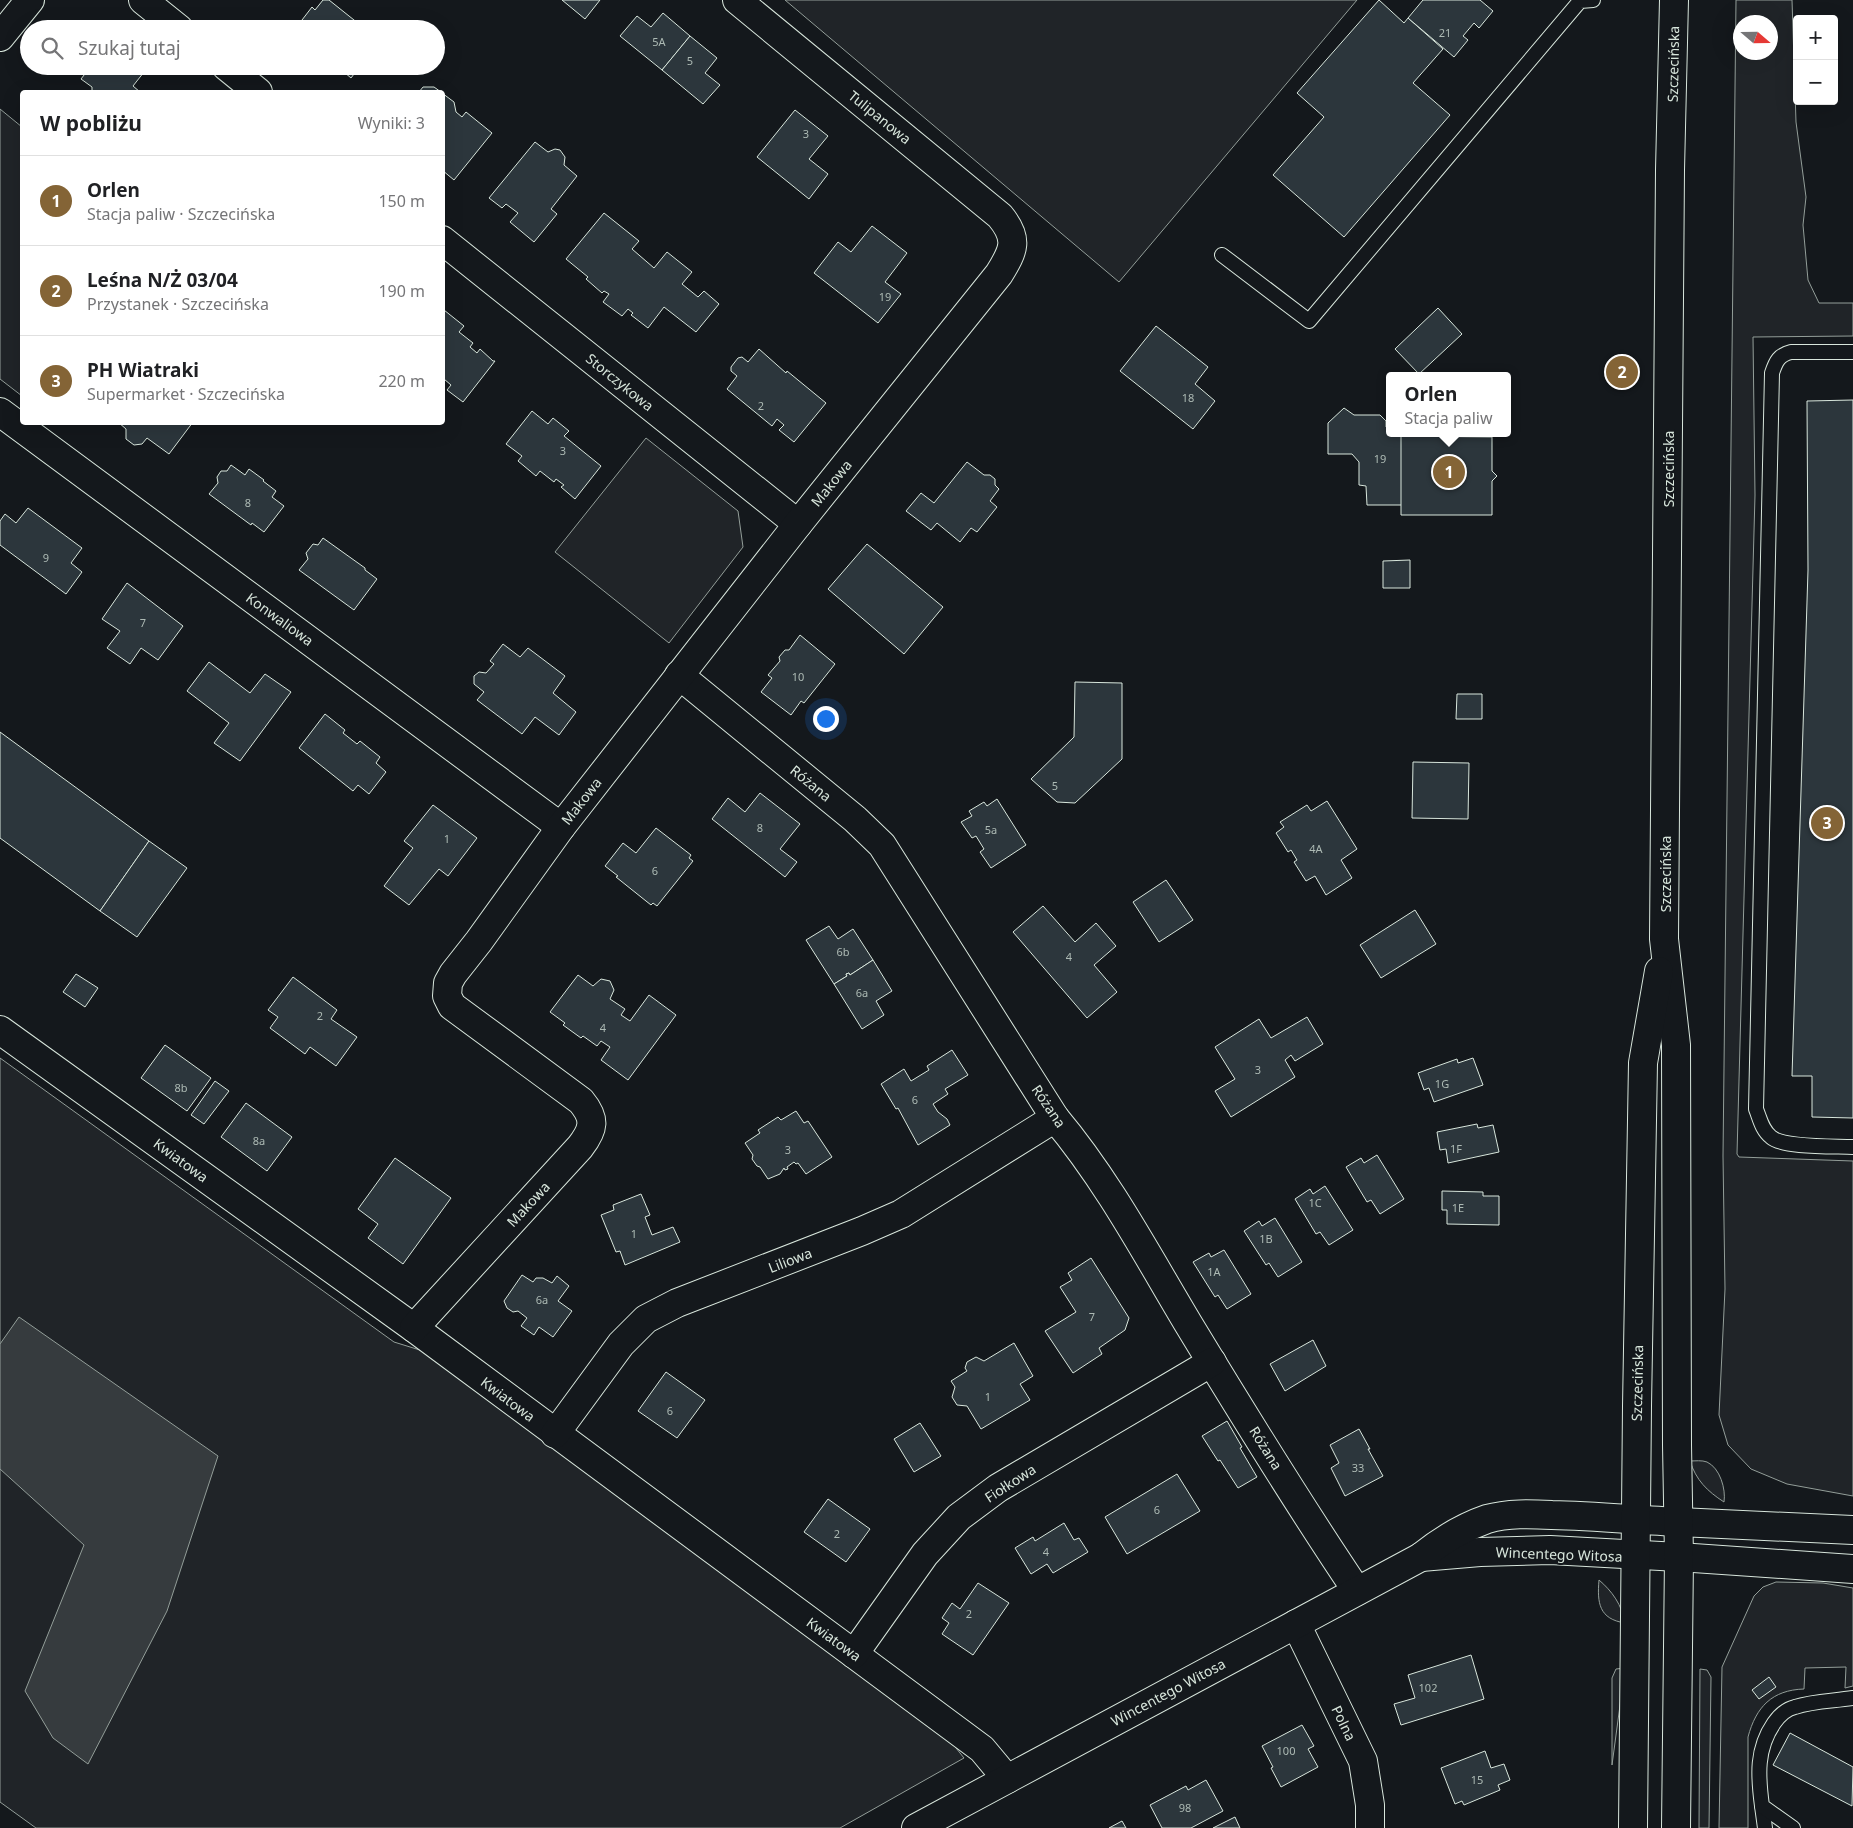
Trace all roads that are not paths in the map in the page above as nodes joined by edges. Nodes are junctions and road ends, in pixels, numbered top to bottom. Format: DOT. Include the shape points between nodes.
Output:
graph roads {
  1 [pos="30,0"];
  2 [pos="143,0"];
  3 [pos="737,0"];
  4 [pos="1593,0"];
  5 [pos="1674,0"];
  6 [pos="168,20"];
  7 [pos="0,37"];
  8 [pos="237,75"];
  9 [pos="256,90"];
  10 [pos="1013,241"];
  11 [pos="445,242"];
  12 [pos="1222,255"];
  13 [pos="1853,352"];
  14 [pos="0,412"];
  15 [pos="798,524"];
  16 [pos="679,675"];
  17 [pos="561,827"];
  18 [pos="1664,939"];
  19 [pos="0,1030"];
  20 [pos="1055,1118"];
  21 [pos="1853,1147"];
  22 [pos="414,1328"];
  23 [pos="1212,1362"];
  24 [pos="555,1434"];
  25 [pos="1637,1520"];
  26 [pos="1679,1522"];
  27 [pos="1853,1530"];
  28 [pos="1636,1556"];
  29 [pos="1421,1557"];
  30 [pos="1679,1557"];
  31 [pos="1853,1570"];
  32 [pos="1357,1591"];
  33 [pos="1296,1624"];
  34 [pos="854,1654"];
  35 [pos="1853,1698"];
  36 [pos="1007,1779"];
  37 [pos="1762,1806"];
  38 [pos="916,1828"];
  39 [pos="1370,1828"];
  40 [pos="1633,1828"];
  41 [pos="1676,1828"];
  42 [pos="1765,1828"];
  43 [pos="1793,1828"];
  1 -- 7 [label="street"];
  2 -- 6 [label="street"];
  3 -- 10 [label="street, Tulipanowa" via="1000,216"];
  4 -- 12 [label="lane" via="1580,1 1310,321"];
  5 -- 18 [label="street, Szczecińska"];
  8 -- 9 [label="street"];
  10 -- 15 [label="street, Makowa" via="1009,258 999,274"];
  11 -- 15 [label="street, Storczykowa"];
  13 -- 21 [label="lane" via="1791,352 1782,355 1772,373 1756,1109 1771,1138 1785,1144"];
  14 -- 17 [label="street, Konwaliowa"];
  15 -- 16 [label="street, Makowa"];
  16 -- 17 [label="street, Makowa"];
  16 -- 20 [label="street, Różana" via="855,819 882,845"];
  17 -- 22 [label="street, Makowa" via="453,974 447,996 452,1006 581,1101 589,1111 592,1124 589,1136"];
  18 -- 25 [label="street, Szczecińska" via="1643,1063"];
  18 -- 26 [label="street, Szczecińska" via="1676,1045"];
  19 -- 22 [label="street, Kwiatowa"];
  20 -- 23 [label="street, Różana" via="1079,1146"];
  20 -- 24 [label="street, Liliowa" via="901,1214 677,1303 646,1319 621,1344"];
  22 -- 24 [label="street, Kwiatowa"];
  23 -- 32 [label="street, Różana"];
  23 -- 34 [label="street, Fiołkowa" via="998,1488 959,1517 925,1554"];
  24 -- 34 [label="street, Kwiatowa"];
  25 -- 26 [label="street, Wincentego Witosa"];
  25 -- 28 [label="street, Szczecińska"];
  25 -- 29 [label="street, Wincentego Witosa" via="1582,1515 1510,1515 1464,1528"];
  26 -- 27 [label="street, Wincentego Witosa"];
  26 -- 30 [label="street, Szczecińska"];
  28 -- 29 [label="street, Wincentego Witosa" via="1550,1550"];
  28 -- 30 [label="street, Wincentego Witosa"];
  28 -- 40 [label="street, Szczecińska"];
  29 -- 32 [label="street, Wincentego Witosa"];
  30 -- 31 [label="street, Wincentego Witosa"];
  30 -- 41 [label="street, Szczecińska"];
  32 -- 33 [label="street, Wincentego Witosa"];
  33 -- 36 [label="street, Wincentego Witosa"];
  33 -- 39 [label="street, Polna" via="1363,1761"];
  34 -- 36 [label="street, Kwiatowa" via="982,1750"];
  35 -- 37 [label="lane" via="1793,1707 1779,1715 1763,1742 1759,1763"];
  36 -- 38 [label="street, Wincentego Witosa"];
  37 -- 42 [label="lane"];
  37 -- 43 [label="lane"];
}
